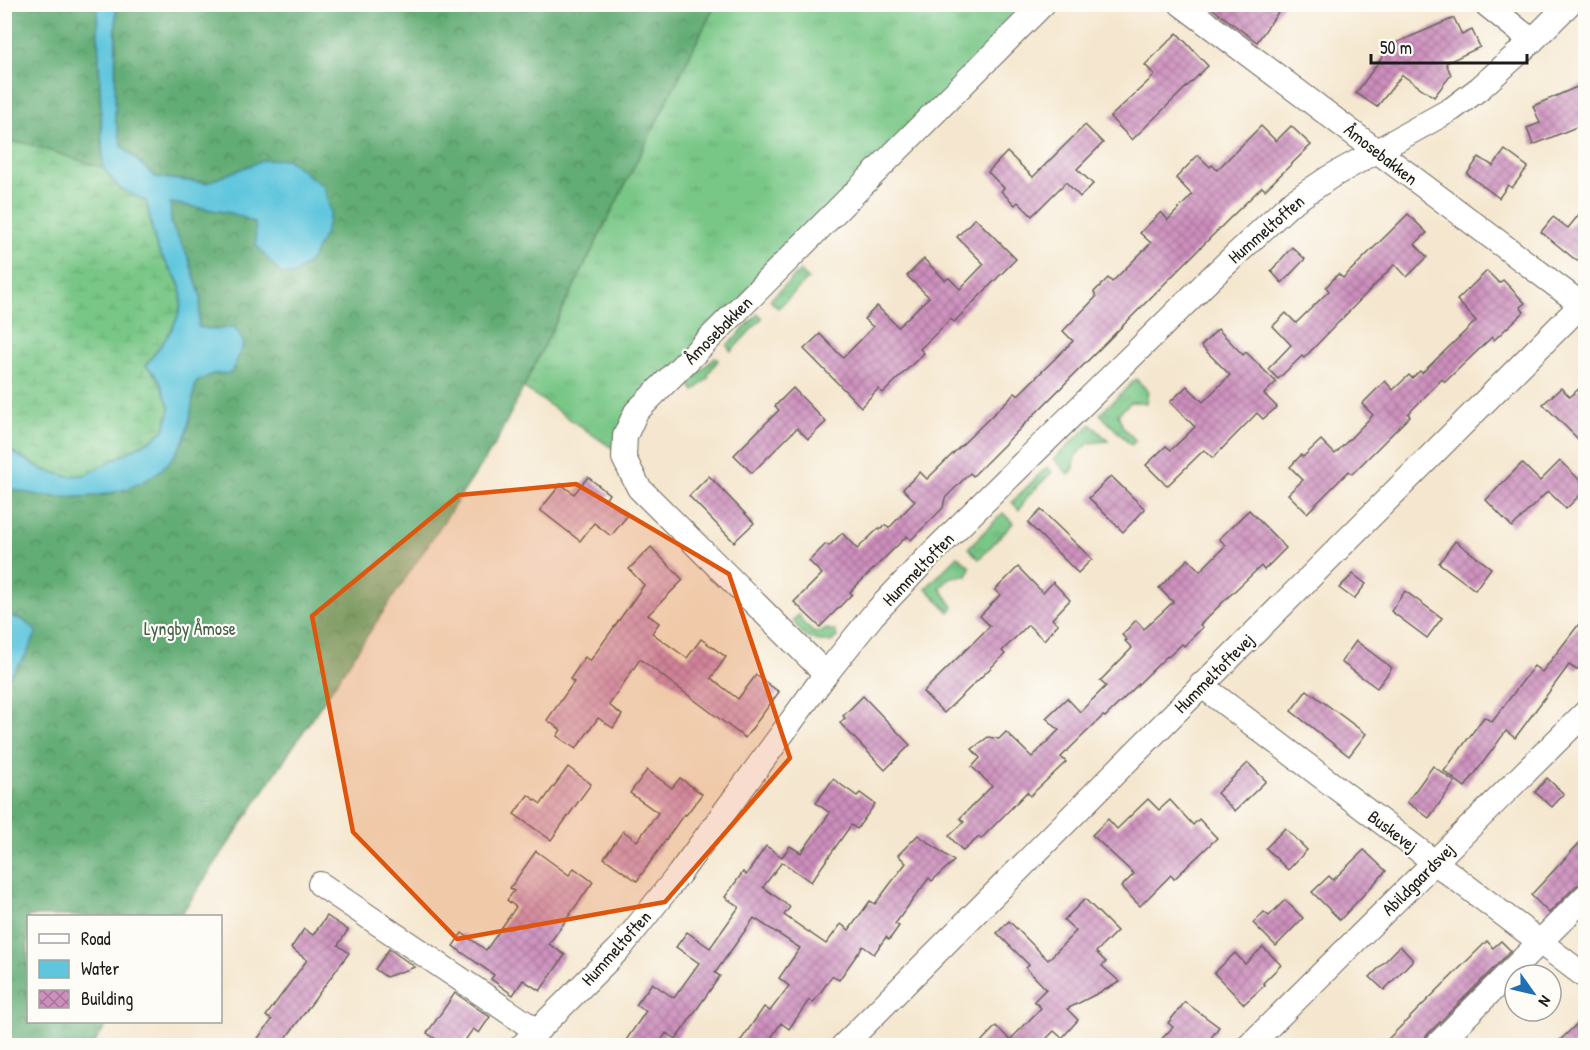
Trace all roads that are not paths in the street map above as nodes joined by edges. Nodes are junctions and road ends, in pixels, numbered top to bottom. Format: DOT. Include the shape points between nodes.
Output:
graph roads {
  1 [pos="1043,4"];
  2 [pos="1181,4"];
  3 [pos="1486,4"];
  4 [pos="1569,4"];
  5 [pos="1532,41"];
  6 [pos="1375,151"];
  7 [pos="1583,302"];
  8 [pos="826,674"];
  9 [pos="1201,685"];
  10 [pos="1586,712"];
  11 [pos="1434,862"];
  12 [pos="320,884"];
  13 [pos="1586,896"];
  14 [pos="1540,943"];
  15 [pos="1586,977"];
  16 [pos="530,1038"];
  17 [pos="843,1046"];
  18 [pos="1250,1046"];
  19 [pos="1436,1046"];
  1 -- 8 [label="street, Åmosebakken" via="636,412 625,436 624,458 639,488"];
  2 -- 6 [label="street, Åmosebakken"];
  3 -- 5 [label="street"];
  4 -- 5 [label="street, Hummeltoften"];
  5 -- 6 [label="street, Hummeltoften" via="1452,108"];
  6 -- 7 [label="street, Åmosebakken"];
  6 -- 8 [label="street, Hummeltoften" via="1290,204 1213,276 928,557 873,615"];
  7 -- 9 [label="street, Hummeltoftevej"];
  8 -- 16 [label="street, Hummeltoften" via="621,947"];
  9 -- 11 [label="street, Buskevej"];
  9 -- 17 [label="street, Hummeltoftevej"];
  10 -- 11 [label="street, Abildgaardsvej"];
  11 -- 14 [label="street, Buskevej"];
  11 -- 18 [label="street, Abildgaardsvej"];
  12 -- 16 [label="street"];
  13 -- 14 [label="street"];
  14 -- 15 [label="street, Buskevej"];
  14 -- 19 [label="street"];
}
